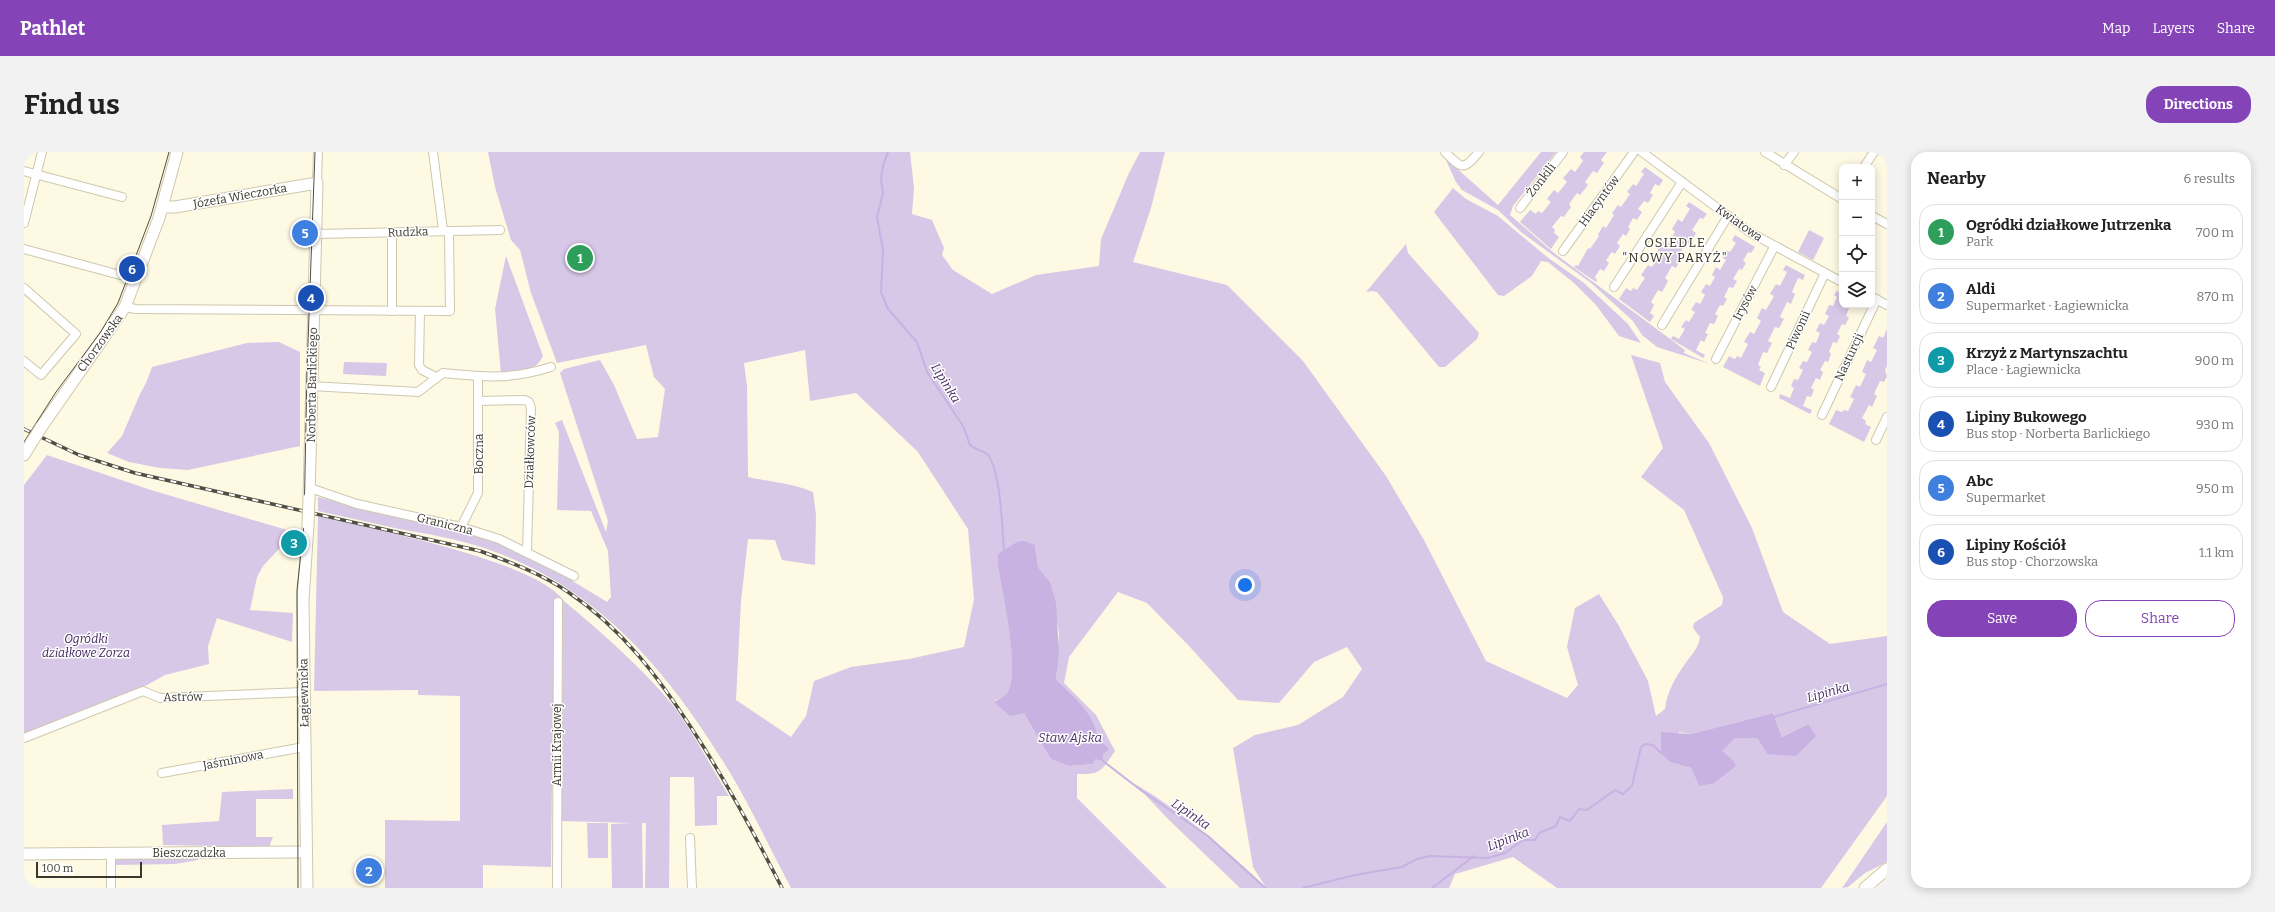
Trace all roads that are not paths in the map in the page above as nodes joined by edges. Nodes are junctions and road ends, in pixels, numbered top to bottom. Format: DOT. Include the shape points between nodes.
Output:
graph roads {
  1 [pos="42,152"];
  2 [pos="177,152"];
  3 [pos="318,152"];
  4 [pos="433,152"];
  5 [pos="1445,152"];
  6 [pos="1480,152"];
  7 [pos="1563,152"];
  8 [pos="1634,152"];
  9 [pos="1642,152"];
  10 [pos="1765,152"];
  11 [pos="1794,152"];
  12 [pos="1874,152"];
  13 [pos="1866,164"];
  14 [pos="1784,166"];
  15 [pos="24,171"];
  16 [pos="36,174"];
  17 [pos="1682,182"];
  18 [pos="317,183"];
  19 [pos="1839,194"];
  20 [pos="122,197"];
  21 [pos="163,207"];
  22 [pos="1520,208"];
  23 [pos="1728,216"];
  24 [pos="1875,218"];
  25 [pos="24,223"];
  26 [pos="1887,224"];
  27 [pos="446,230"];
  28 [pos="500,230"];
  29 [pos="392,232"];
  30 [pos="316,234"];
  31 [pos="1774,246"];
  32 [pos="24,249"];
  33 [pos="1563,251"];
  34 [pos="1825,273"];
  35 [pos="120,275"];
  36 [pos="1839,280"];
  37 [pos="1614,287"];
  38 [pos="24,288"];
  39 [pos="1875,299"];
  40 [pos="1887,305"];
  41 [pos="125,307"];
  42 [pos="1870,308"];
  43 [pos="313,310"];
  44 [pos="392,311"];
  45 [pos="420,311"];
  46 [pos="1662,325"];
  47 [pos="1716,359"];
  48 [pos="24,361"];
  49 [pos="551,367"];
  50 [pos="478,376"];
  51 [pos="436,377"];
  52 [pos="311,386"];
  53 [pos="1771,387"];
  54 [pos="479,401"];
  55 [pos="1822,415"];
  56 [pos="1887,417"];
  57 [pos="1876,440"];
  58 [pos="27,450"];
  59 [pos="309,493"];
  60 [pos="461,528"];
  61 [pos="527,552"];
  62 [pos="574,576"];
  63 [pos="558,602"];
  64 [pos="304,692"];
  65 [pos="24,738"];
  66 [pos="304,747"];
  67 [pos="162,773"];
  68 [pos="690,838"];
  69 [pos="306,852"];
  70 [pos="111,853"];
  71 [pos="24,854"];
  72 [pos="1887,869"];
  73 [pos="112,888"];
  74 [pos="307,888"];
  75 [pos="557,888"];
  76 [pos="692,888"];
  77 [pos="1865,888"];
  1 -- 16 [label="street"];
  2 -- 21 [label="street, Chorzowska"];
  3 -- 18 [label="street, Norberta Barlickiego"];
  4 -- 27 [label="street"];
  5 -- 6 [label="street" via="1463,167"];
  7 -- 22 [label="street, Żonkili"];
  8 -- 33 [label="street, Hiacyntów"];
  9 -- 17 [label="street, Kwiatowa"];
  10 -- 14 [label="street"];
  11 -- 14 [label="street"];
  12 -- 13 [label="street"];
  14 -- 19 [label="street"];
  15 -- 16 [label="street"];
  16 -- 20 [label="street"];
  16 -- 25 [label="street"];
  17 -- 23 [label="street, Kwiatowa"];
  17 -- 37 [label="street"];
  18 -- 21 [label="street, Józefa Wieczorka"];
  18 -- 30 [label="street, Norberta Barlickiego"];
  21 -- 41 [label="street, Chorzowska"];
  23 -- 31 [label="street, Kwiatowa"];
  23 -- 46 [label="street"];
  24 -- 26 [label="street"];
  27 -- 28 [label="street, Rudzka"];
  27 -- 29 [label="street, Rudzka"];
  27 -- 45 [label="street" via="450,311"];
  29 -- 30 [label="street, Rudzka"];
  29 -- 44 [label="street"];
  30 -- 43 [label="street, Norberta Barlickiego"];
  31 -- 34 [label="street, Kwiatowa"];
  31 -- 47 [label="street, Irysów"];
  32 -- 35 [label="street"];
  34 -- 36 [label="street, Kwiatowa"];
  34 -- 53 [label="street, Piwonii"];
  38 -- 48 [label="street" via="76,334 41,375"];
  39 -- 40 [label="street"];
  41 -- 43 [label="street"];
  41 -- 58 [label="street, Chorzowska, bridge"];
  42 -- 55 [label="street, Nasturcji"];
  43 -- 44 [label="street"];
  43 -- 52 [label="street, Norberta Barlickiego"];
  44 -- 45 [label="street"];
  45 -- 51 [label="street" via="419,365 422,370"];
  49 -- 50 [label="street" via="525,375"];
  50 -- 51 [label="street" via="443,372"];
  50 -- 54 [label="street, Boczna"];
  51 -- 52 [label="street" via="418,392"];
  52 -- 59 [label="street, Norberta Barlickiego"];
  54 -- 60 [label="street, Boczna" via="478,493"];
  54 -- 61 [label="street, Działkowców" via="525,400 531,408"];
  56 -- 57 [label="street"];
  59 -- 60 [label="street, Graniczna"];
  59 -- 64 [label="street, Łagiewnicka, bridge" via="303,600"];
  60 -- 61 [label="street, Graniczna" via="499,539"];
  61 -- 62 [label="street, Graniczna"];
  63 -- 75 [label="street, Armii Krajowej"];
  64 -- 65 [label="street, Astrów" via="160,698 143,691"];
  64 -- 66 [label="street, Łagiewnicka"];
  66 -- 67 [label="street, Jaśminowa"];
  66 -- 69 [label="street, Łagiewnicka"];
  68 -- 76 [label="street"];
  69 -- 70 [label="street, Bieszczadzka"];
  69 -- 74 [label="street, Łagiewnicka"];
  70 -- 71 [label="street, Bieszczadzka"];
  70 -- 73 [label="street"];
  72 -- 77 [label="street"];
}
